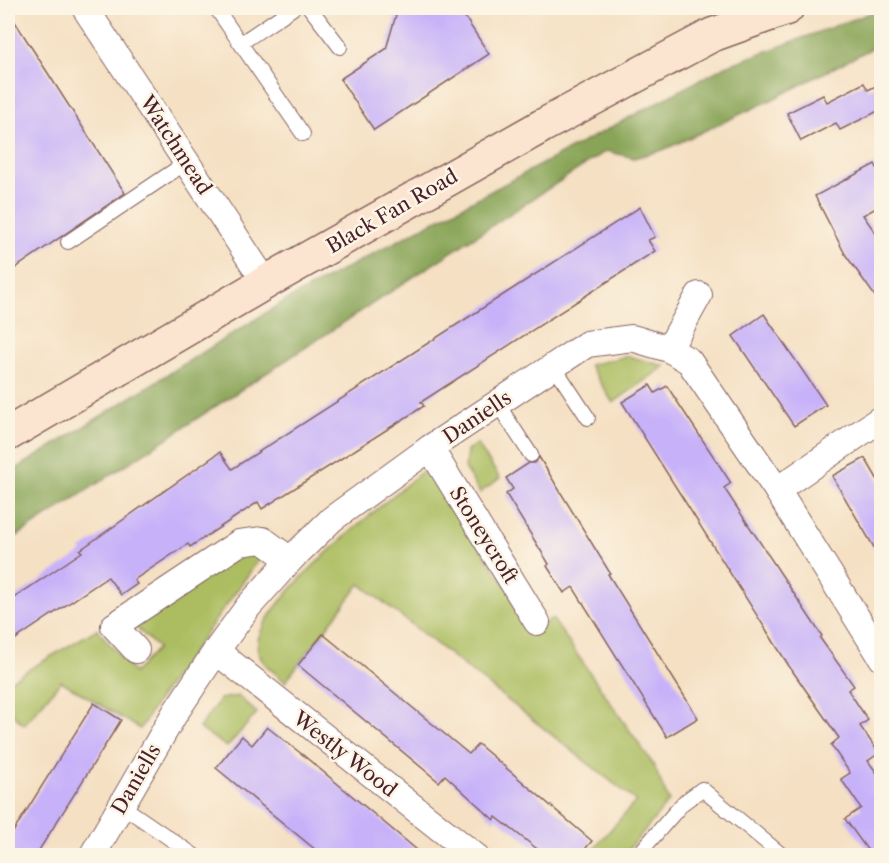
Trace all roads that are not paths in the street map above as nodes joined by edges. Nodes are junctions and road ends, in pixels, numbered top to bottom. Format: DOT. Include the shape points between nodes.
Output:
graph roads {
  1 [pos="85,8"];
  2 [pos="216,8"];
  3 [pos="293,8"];
  4 [pos="310,8"];
  5 [pos="787,8"];
  6 [pos="240,42"];
  7 [pos="340,47"];
  8 [pos="303,134"];
  9 [pos="186,162"];
  10 [pos="68,242"];
  11 [pos="266,283"];
  12 [pos="699,295"];
  13 [pos="669,349"];
  14 [pos="553,365"];
  15 [pos="497,403"];
  16 [pos="588,418"];
  17 [pos="882,418"];
  18 [pos="8,434"];
  19 [pos="430,448"];
  20 [pos="531,455"];
  21 [pos="777,490"];
  22 [pos="290,560"];
  23 [pos="537,622"];
  24 [pos="136,650"];
  25 [pos="216,651"];
  26 [pos="882,658"];
  27 [pos="121,805"];
  28 [pos="92,855"];
  29 [pos="195,855"];
  30 [pos="475,855"];
  31 [pos="637,855"];
  32 [pos="783,855"];
  1 -- 9 [label="street, Watchmead"];
  2 -- 6 [label="lane"];
  3 -- 6 [label="lane"];
  4 -- 7 [label="lane"];
  5 -- 11 [label="main road, Black Fan Road" via="712,35 542,126"];
  6 -- 8 [label="lane"];
  9 -- 10 [label="lane"];
  9 -- 11 [label="street, Watchmead"];
  11 -- 18 [label="main road, Black Fan Road"];
  12 -- 13 [label="street"];
  13 -- 14 [label="street, Daniells" via="632,338 588,344"];
  13 -- 21 [label="street, Daniells" via="689,361"];
  14 -- 15 [label="street, Daniells"];
  14 -- 16 [label="lane"];
  15 -- 19 [label="street, Daniells"];
  15 -- 20 [label="lane"];
  17 -- 21 [label="street"];
  19 -- 22 [label="street, Daniells" via="332,519"];
  19 -- 23 [label="street, Stoneycroft"];
  21 -- 26 [label="street, Daniells"];
  22 -- 24 [label="street" via="263,540 239,543 114,626"];
  22 -- 25 [label="street, Daniells"];
  25 -- 27 [label="street, Daniells"];
  25 -- 30 [label="street, Westly Wood"];
  27 -- 28 [label="street, Daniells"];
  27 -- 29 [label="lane"];
  31 -- 32 [label="lane" via="683,803 702,789"];
}
